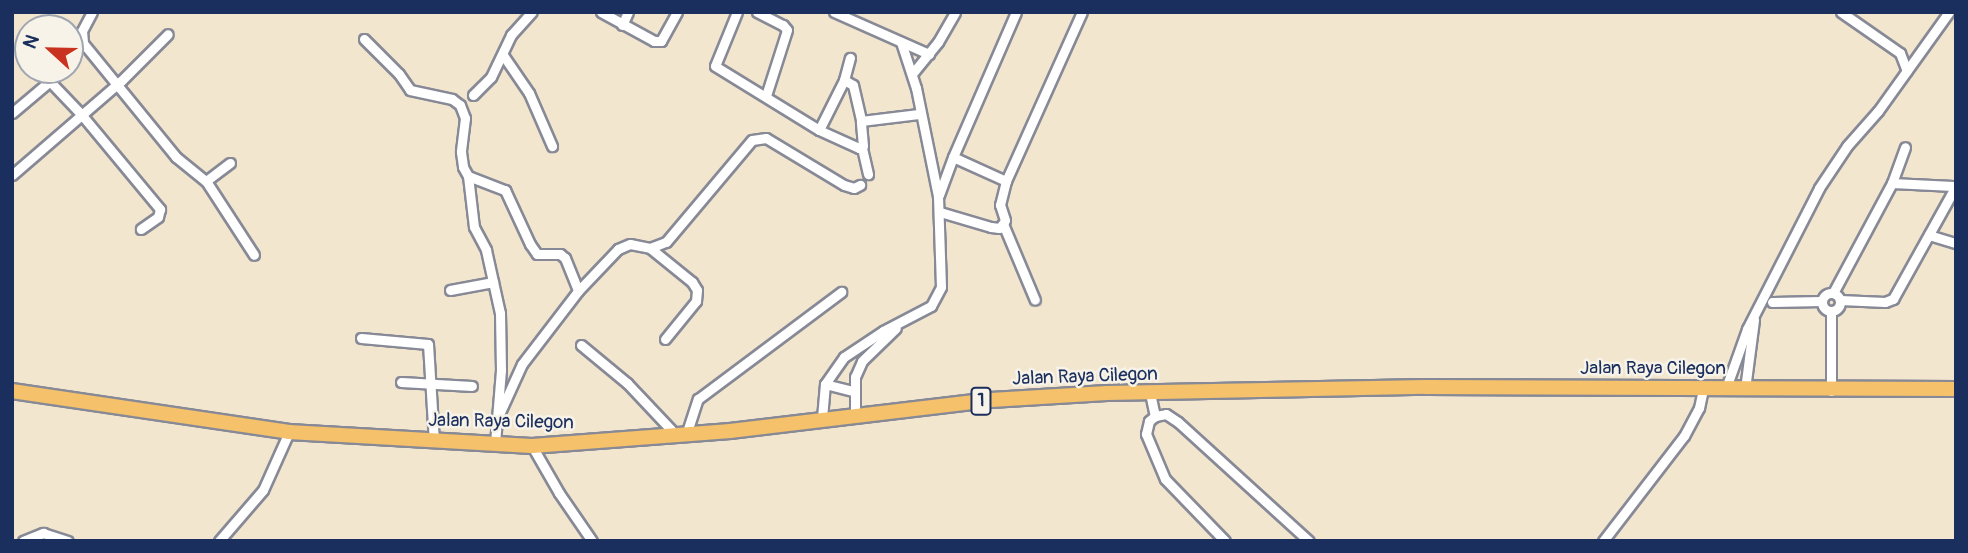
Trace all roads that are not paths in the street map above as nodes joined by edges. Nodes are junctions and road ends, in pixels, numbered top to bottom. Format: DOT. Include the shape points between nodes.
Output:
graph roads {
  1 [pos="92,12"];
  2 [pos="533,12"];
  3 [pos="601,12"];
  4 [pos="628,12"];
  5 [pos="677,12"];
  6 [pos="737,12"];
  7 [pos="757,12"];
  8 [pos="834,12"];
  9 [pos="955,12"];
  10 [pos="1016,12"];
  11 [pos="1082,12"];
  12 [pos="1841,12"];
  13 [pos="1949,12"];
  14 [pos="622,25"];
  15 [pos="168,34"];
  16 [pos="364,39"];
  17 [pos="901,42"];
  18 [pos="929,54"];
  19 [pos="503,55"];
  20 [pos="850,58"];
  21 [pos="1907,71"];
  22 [pos="912,74"];
  23 [pos="844,80"];
  24 [pos="46,84"];
  25 [pos="53,84"];
  26 [pos="116,85"];
  27 [pos="473,95"];
  28 [pos="766,96"];
  29 [pos="12,113"];
  30 [pos="82,114"];
  31 [pos="919,114"];
  32 [pos="861,121"];
  33 [pos="819,130"];
  34 [pos="552,146"];
  35 [pos="1905,146"];
  36 [pos="862,148"];
  37 [pos="953,158"];
  38 [pos="230,163"];
  39 [pos="14,170"];
  40 [pos="868,174"];
  41 [pos="468,176"];
  42 [pos="206,181"];
  43 [pos="1006,181"];
  44 [pos="1892,183"];
  45 [pos="860,185"];
  46 [pos="1955,186"];
  47 [pos="938,196"];
  48 [pos="940,212"];
  49 [pos="1003,225"];
  50 [pos="141,229"];
  51 [pos="1929,236"];
  52 [pos="1956,243"];
  53 [pos="650,248"];
  54 [pos="254,255"];
  55 [pos="493,282"];
  56 [pos="450,290"];
  57 [pos="578,291"];
  58 [pos="841,292"];
  59 [pos="1833,293"];
  60 [pos="1035,300"];
  61 [pos="1840,300"];
  62 [pos="1822,301"];
  63 [pos="1772,302"];
  64 [pos="1831,311"];
  65 [pos="1754,315"];
  66 [pos="903,322"];
  67 [pos="361,338"];
  68 [pos="665,339"];
  69 [pos="581,345"];
  70 [pos="401,382"];
  71 [pos="825,384"];
  72 [pos="433,385"];
  73 [pos="472,386"];
  74 [pos="1727,388"];
  75 [pos="1703,389"];
  76 [pos="1745,389"];
  77 [pos="1956,389"];
  78 [pos="12,391"];
  79 [pos="853,391"];
  80 [pos="1831,391"];
  81 [pos="1150,393"];
  82 [pos="855,415"];
  83 [pos="1154,416"];
  84 [pos="822,418"];
  85 [pos="497,419"];
  86 [pos="289,432"];
  87 [pos="681,435"];
  88 [pos="434,441"];
  89 [pos="495,443"];
  90 [pos="532,446"];
  91 [pos="23,541"];
  92 [pos="68,541"];
  93 [pos="219,541"];
  94 [pos="592,541"];
  95 [pos="1226,541"];
  96 [pos="1309,541"];
  97 [pos="1603,541"];
  1 -- 26 [label="street" via="80,38"];
  2 -- 19 [label="street" via="511,35"];
  3 -- 14 [label="street"];
  4 -- 14 [label="street"];
  5 -- 14 [label="street" via="661,41"];
  6 -- 28 [label="street" via="715,66"];
  7 -- 28 [label="street" via="788,30"];
  8 -- 17 [label="street"];
  9 -- 18 [label="street"];
  10 -- 37 [label="street"];
  11 -- 43 [label="street"];
  12 -- 21 [label="street" via="1900,53"];
  13 -- 21 [label="street"];
  15 -- 26 [label="street"];
  16 -- 41 [label="street" via="410,90 453,99 460,105 465,118 461,152"];
  17 -- 18 [label="street"];
  17 -- 22 [label="street"];
  18 -- 22 [label="street"];
  19 -- 27 [label="street"];
  19 -- 34 [label="street" via="529,93"];
  20 -- 23 [label="street"];
  21 -- 65 [label="street" via="1819,188"];
  22 -- 31 [label="street"];
  23 -- 32 [label="street" via="853,85"];
  23 -- 33 [label="street"];
  24 -- 29 [label="street"];
  25 -- 30 [label="street"];
  26 -- 30 [label="street"];
  26 -- 42 [label="street" via="185,167"];
  28 -- 33 [label="street"];
  30 -- 39 [label="street"];
  30 -- 50 [label="street" via="160,209 158,217"];
  31 -- 32 [label="street"];
  31 -- 47 [label="street"];
  32 -- 36 [label="street"];
  33 -- 36 [label="street"];
  35 -- 44 [label="street"];
  36 -- 40 [label="street"];
  37 -- 43 [label="street"];
  37 -- 47 [label="street"];
  38 -- 42 [label="street"];
  41 -- 55 [label="street" via="474,227 486,250"];
  41 -- 57 [label="street" via="505,190 537,254 565,258"];
  42 -- 54 [label="street"];
  43 -- 49 [label="street" via="1000,205"];
  44 -- 46 [label="street"];
  44 -- 59 [label="street"];
  45 -- 53 [label="street" via="844,185 766,138 754,138 666,242"];
  46 -- 51 [label="street"];
  47 -- 48 [label="street"];
  48 -- 49 [label="street" via="991,227"];
  48 -- 66 [label="street" via="939,296"];
  49 -- 60 [label="street"];
  51 -- 52 [label="street"];
  51 -- 61 [label="street" via="1890,302"];
  53 -- 57 [label="street" via="639,243 618,249"];
  53 -- 68 [label="street" via="697,290 690,310"];
  55 -- 56 [label="street"];
  55 -- 85 [label="street" via="500,313"];
  57 -- 85 [label="street" via="522,364"];
  58 -- 87 [label="street" via="698,399"];
  59 -- 61 [label="street"];
  59 -- 62 [label="street"];
  61 -- 64 [label="street" via="1839,307"];
  62 -- 63 [label="street"];
  62 -- 64 [label="street"];
  64 -- 80 [label="street"];
  65 -- 74 [label="street"];
  65 -- 76 [label="street"];
  66 -- 71 [label="street" via="844,357"];
  66 -- 79 [label="street" via="862,361"];
  67 -- 72 [label="street" via="428,344"];
  69 -- 87 [label="street"];
  70 -- 72 [label="street"];
  71 -- 79 [label="street"];
  71 -- 84 [label="street"];
  72 -- 73 [label="street"];
  72 -- 88 [label="street"];
  74 -- 75 [label="highway, Jalan Raya Cilegon / 1"];
  74 -- 76 [label="highway, Jalan Raya Cilegon / 1"];
  75 -- 81 [label="highway, Jalan Raya Cilegon / 1" via="1426,387"];
  75 -- 97 [label="street" via="1684,436"];
  76 -- 80 [label="highway, Jalan Raya Cilegon / 1"];
  77 -- 80 [label="highway, Jalan Raya Cilegon / 1"];
  78 -- 86 [label="highway, Jalan Raya Cilegon / 1"];
  79 -- 82 [label="street"];
  81 -- 82 [label="highway, Jalan Raya Cilegon / 1" via="991,400"];
  81 -- 83 [label="street"];
  82 -- 84 [label="highway, Jalan Raya Cilegon / 1"];
  83 -- 95 [label="street" via="1146,434 1165,479"];
  83 -- 96 [label="street" via="1166,414 1178,422"];
  84 -- 87 [label="highway, Jalan Raya Cilegon / 1"];
  85 -- 89 [label="street"];
  86 -- 88 [label="highway, Jalan Raya Cilegon / 1"];
  86 -- 93 [label="street" via="263,490"];
  87 -- 90 [label="highway, Jalan Raya Cilegon / 1"];
  88 -- 89 [label="highway, Jalan Raya Cilegon / 1"];
  89 -- 90 [label="highway, Jalan Raya Cilegon / 1"];
  90 -- 94 [label="street"];
  91 -- 92 [label="street" via="43,533"];
}
